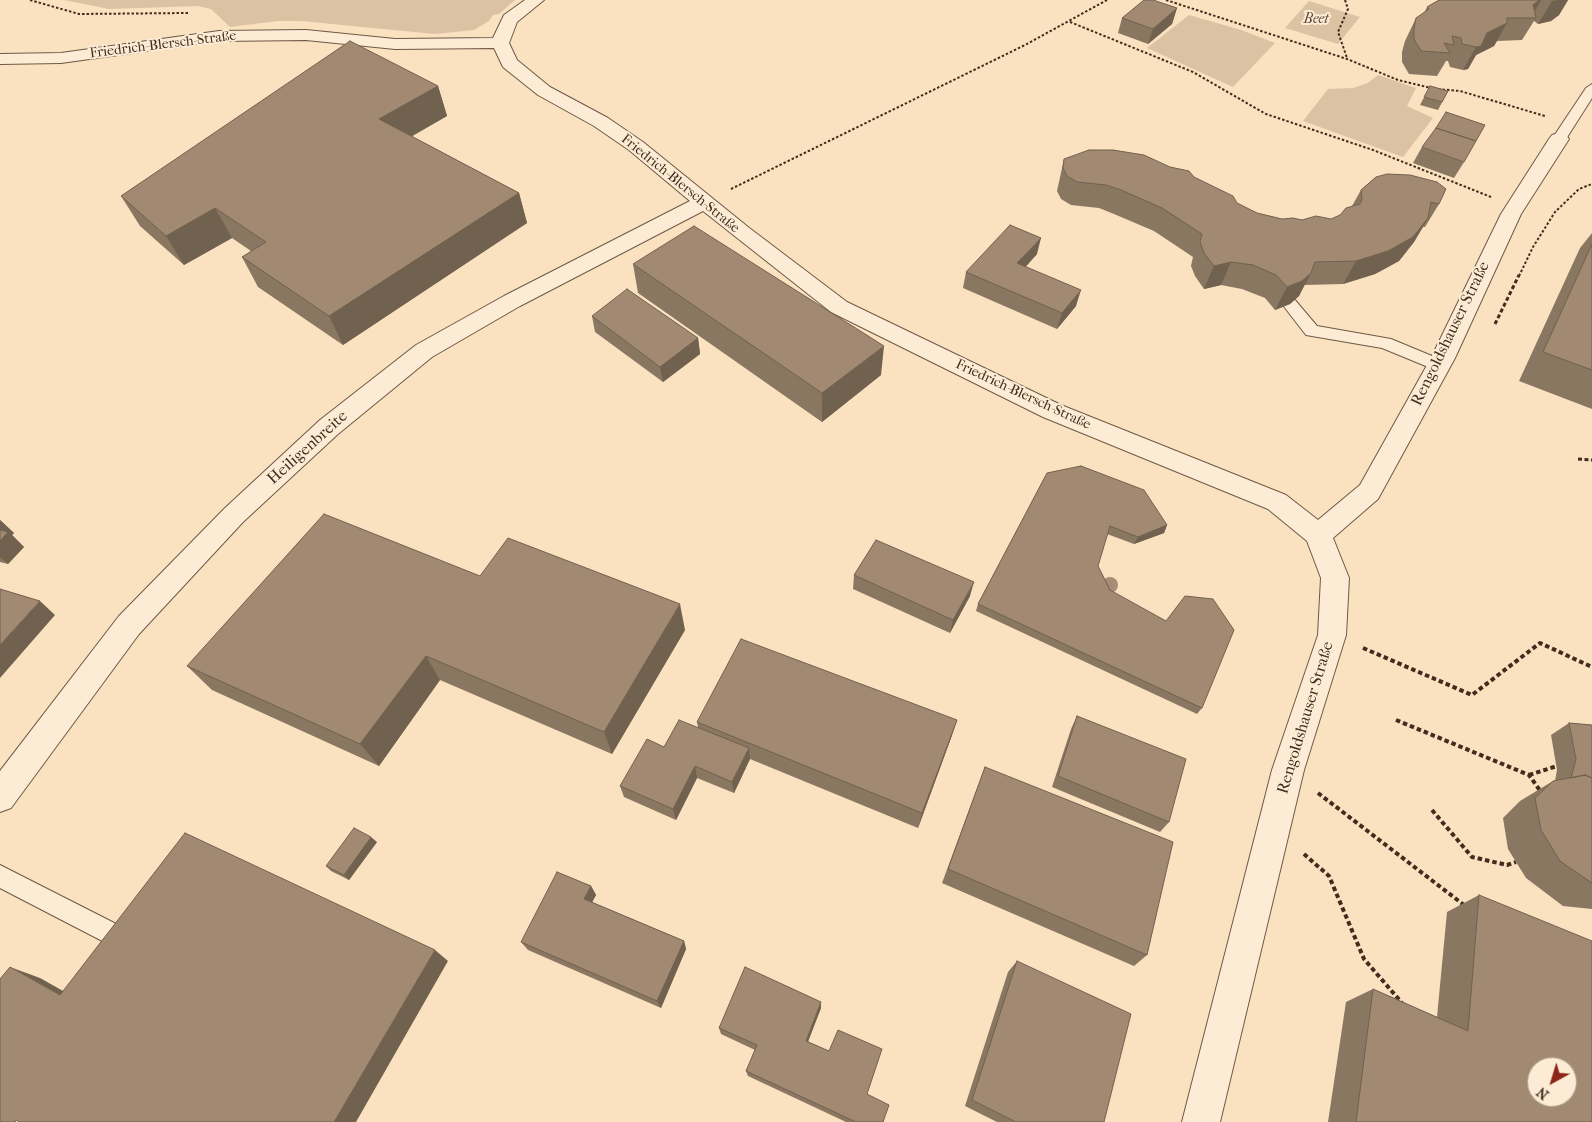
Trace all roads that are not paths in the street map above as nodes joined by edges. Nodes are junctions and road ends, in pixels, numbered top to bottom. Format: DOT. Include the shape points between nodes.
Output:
graph roads {
  1 [pos="536,0"];
  2 [pos="500,43"];
  3 [pos="0,59"];
  4 [pos="1592,88"];
  5 [pos="1564,131"];
  6 [pos="704,202"];
  7 [pos="1290,304"];
  8 [pos="1438,365"];
  9 [pos="1318,535"];
  10 [pos="0,797"];
  11 [pos="0,876"];
  12 [pos="120,938"];
  13 [pos="1201,1122"];
  1 -- 2 [label="street" via="510,19"];
  2 -- 3 [label="street, Friedrich-Blersch-Straße" via="396,44 306,35 219,36 61,58"];
  2 -- 6 [label="street, Friedrich-Blersch-Straße" via="509,63 544,92 601,122 636,146"];
  4 -- 5 [label="lane"];
  5 -- 8 [label="street, Rengoldshauser Straße" via="1517,207"];
  6 -- 9 [label="street, Friedrich-Blersch-Straße" via="840,306 1052,411 1277,502"];
  6 -- 10 [label="street, Heiligenbreite" via="512,301 424,351 329,426 234,515 129,625"];
  7 -- 8 [label="lane" via="1312,331 1385,343"];
  8 -- 9 [label="street, Rengoldshauser Straße" via="1369,492"];
  9 -- 13 [label="street, Rengoldshauser Straße" via="1335,578 1332,635 1288,770"];
  11 -- 12 [label="lane"];
}
